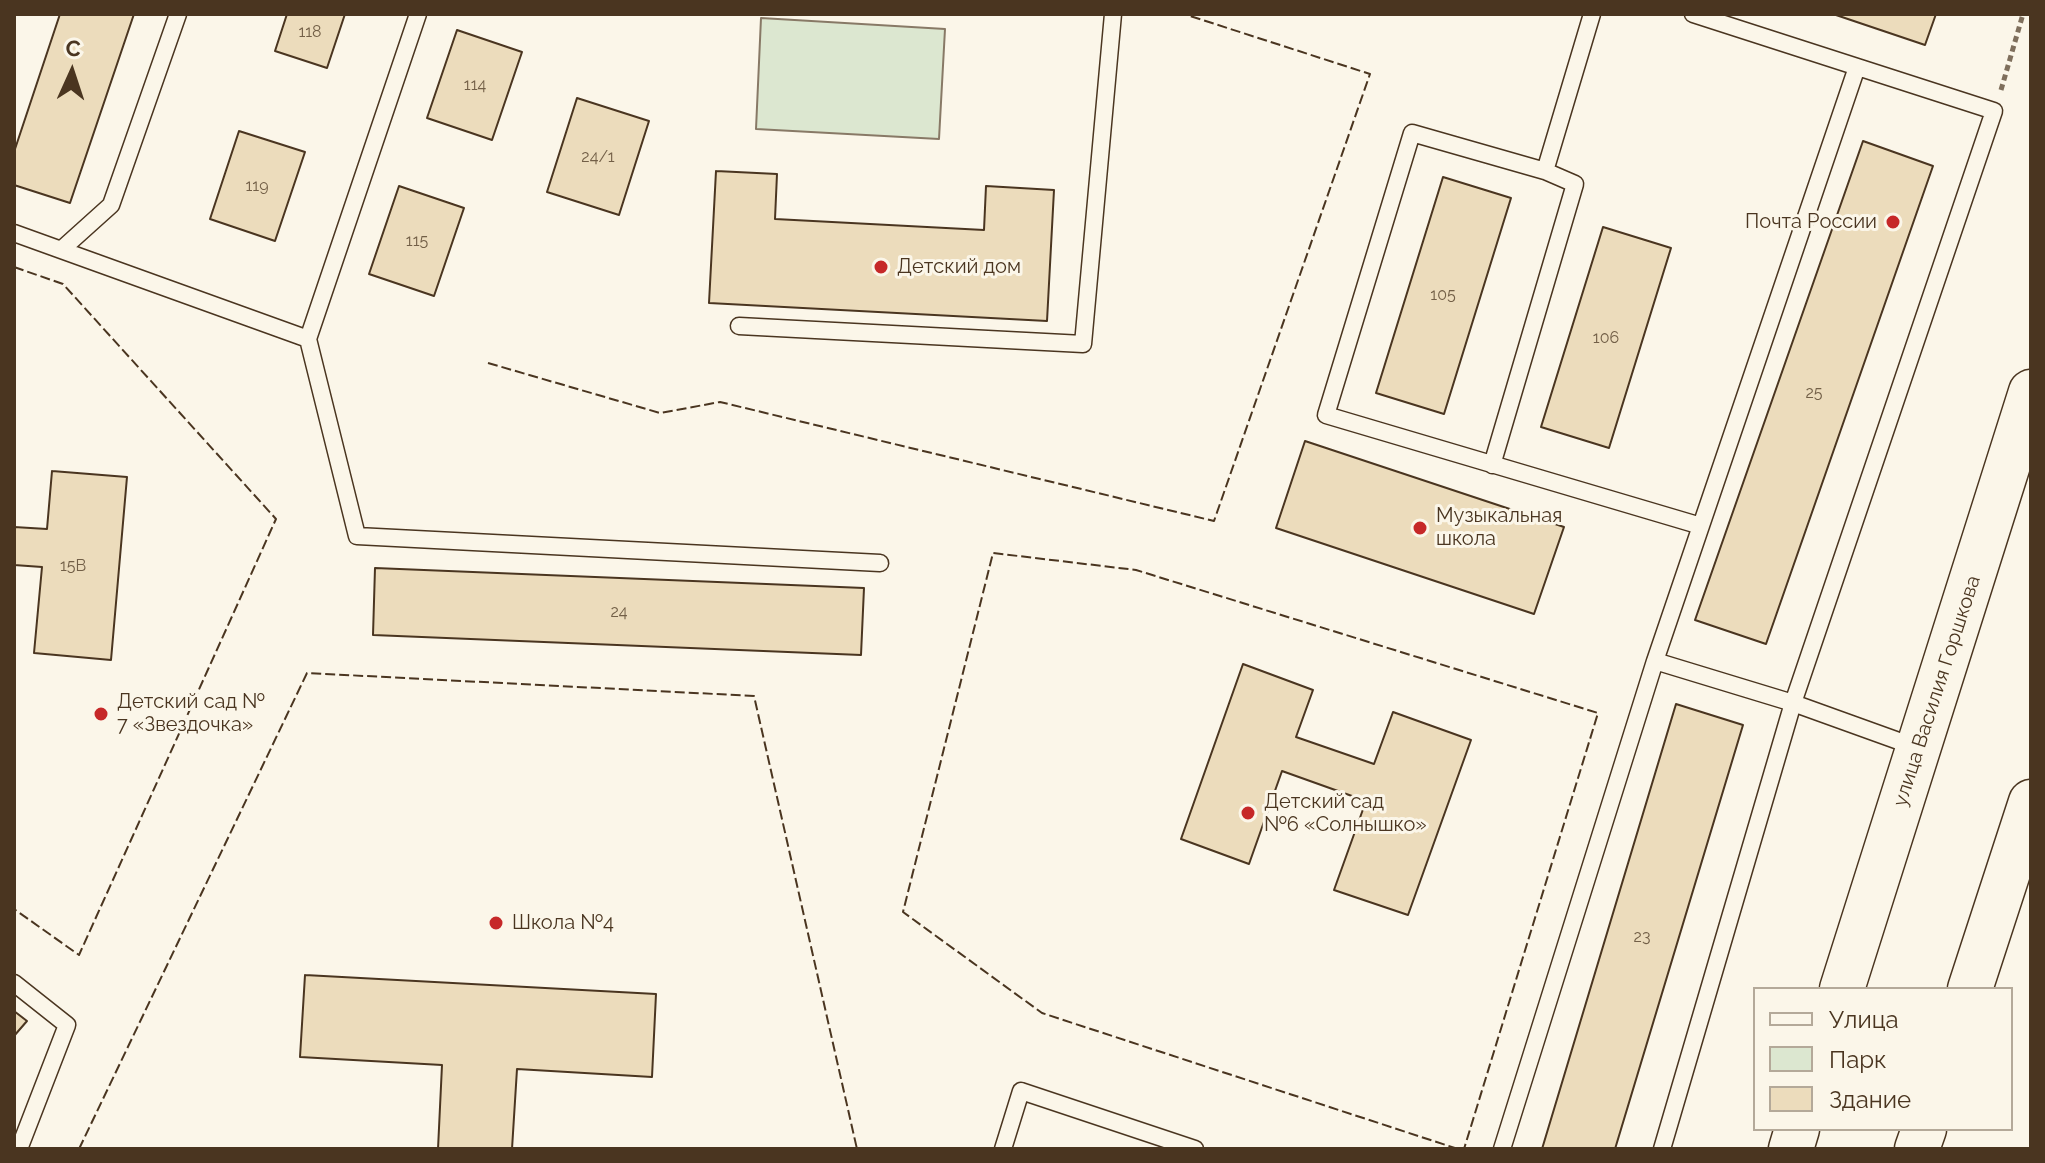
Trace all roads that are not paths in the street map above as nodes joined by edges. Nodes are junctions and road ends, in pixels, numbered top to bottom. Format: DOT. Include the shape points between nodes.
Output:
graph roads {
  1 [pos="178,14"];
  2 [pos="418,14"];
  3 [pos="1113,14"];
  4 [pos="1592,14"];
  5 [pos="1693,14"];
  6 [pos="1857,67"];
  7 [pos="1545,171"];
  8 [pos="14,233"];
  9 [pos="61,250"];
  10 [pos="739,326"];
  11 [pos="308,339"];
  12 [pos="2031,392"];
  13 [pos="2025,435"];
  14 [pos="1492,465"];
  15 [pos="1701,526"];
  16 [pos="880,563"];
  17 [pos="1655,661"];
  18 [pos="1793,703"];
  19 [pos="1920,749"];
  20 [pos="2031,802"];
  21 [pos="14,983"];
  22 [pos="1843,987"];
  23 [pos="1971,987"];
  24 [pos="19,1149"];
  25 [pos="1003,1149"];
  26 [pos="1195,1149"];
  27 [pos="1502,1149"];
  28 [pos="1662,1149"];
  1 -- 9 [label="lane" via="111,205"];
  2 -- 11 [label="lane"];
  3 -- 10 [label="lane" via="1083,344"];
  4 -- 7 [label="lane"];
  5 -- 6 [label="lane"];
  6 -- 15 [label="lane"];
  6 -- 18 [label="lane" via="1994,111"];
  7 -- 14 [label="lane" via="1575,184"];
  7 -- 14 [label="lane" via="1412,133 1326,415"];
  8 -- 9 [label="lane"];
  9 -- 11 [label="lane"];
  11 -- 16 [label="lane" via="357,536"];
  12 -- 13 [label="main road, улица Василия Горшкова"];
  13 -- 19 [label="main road, улица Василия Горшкова"];
  14 -- 15 [label="lane"];
  15 -- 17 [label="lane"];
  17 -- 18 [label="lane"];
  17 -- 27 [label="lane"];
  18 -- 19 [label="lane"];
  18 -- 28 [label="lane"];
  19 -- 22 [label="main road, улица Василия Горшкова"];
  20 -- 23 [label="main road"];
  21 -- 24 [label="lane" via="67,1025"];
  25 -- 26 [label="lane" via="1021,1091"];
}
